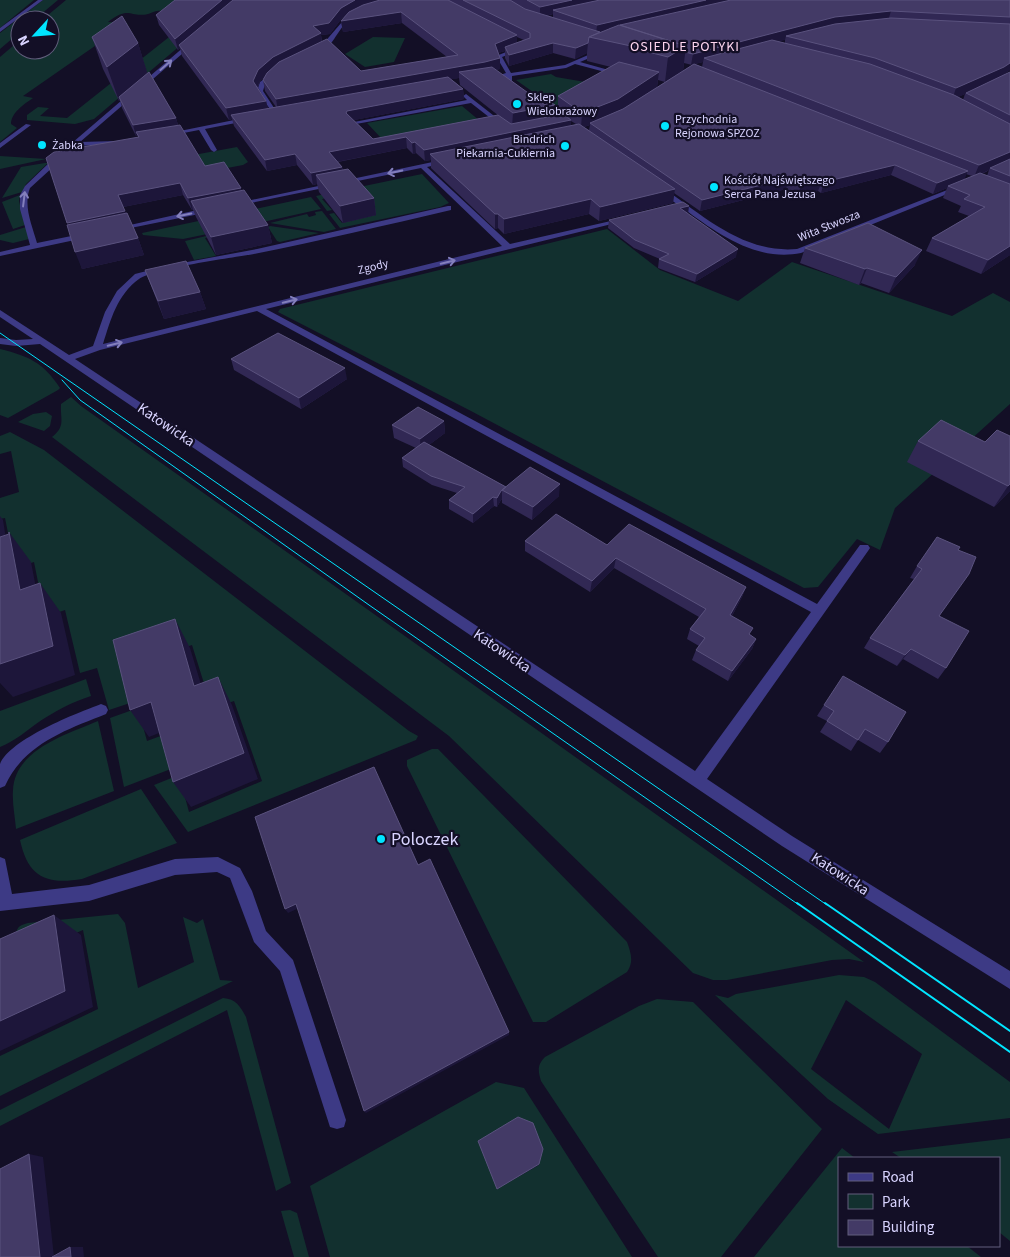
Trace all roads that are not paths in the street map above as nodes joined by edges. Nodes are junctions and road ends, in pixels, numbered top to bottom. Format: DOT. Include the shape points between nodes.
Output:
graph roads {
  1 [pos="41,0"];
  2 [pos="364,11"];
  3 [pos="0,30"];
  4 [pos="198,38"];
  5 [pos="519,42"];
  6 [pos="612,46"];
  7 [pos="314,53"];
  8 [pos="574,62"];
  9 [pos="283,68"];
  10 [pos="509,74"];
  11 [pos="493,76"];
  12 [pos="630,77"];
  13 [pos="457,89"];
  14 [pos="524,94"];
  15 [pos="472,101"];
  16 [pos="285,112"];
  17 [pos="276,114"];
  18 [pos="266,115"];
  19 [pos="257,117"];
  20 [pos="499,122"];
  21 [pos="490,123"];
  22 [pos="28,125"];
  23 [pos="201,128"];
  24 [pos="510,131"];
  25 [pos="157,136"];
  26 [pos="368,140"];
  27 [pos="125,142"];
  28 [pos="74,144"];
  29 [pos="0,146"];
  30 [pos="214,150"];
  31 [pos="451,160"];
  32 [pos="422,166"];
  33 [pos="655,185"];
  34 [pos="964,185"];
  35 [pos="684,205"];
  36 [pos="228,206"];
  37 [pos="675,207"];
  38 [pos="218,208"];
  39 [pos="448,208"];
  40 [pos="633,218"];
  41 [pos="112,230"];
  42 [pos="92,234"];
  43 [pos="34,246"];
  44 [pos="508,247"];
  45 [pos="0,254"];
  46 [pos="259,309"];
  47 [pos="0,313"];
  48 [pos="0,341"];
  49 [pos="42,341"];
  50 [pos="97,348"];
  51 [pos="69,358"];
  52 [pos="864,548"];
  53 [pos="818,610"];
  54 [pos="101,710"];
  55 [pos="0,781"];
  56 [pos="697,781"];
  57 [pos="0,864"];
  58 [pos="2,902"];
  59 [pos="1010,981"];
  60 [pos="337,1120"];
  1 -- 3 [label="street"];
  2 -- 7 [label="street" via="340,24 330,42"];
  28 -- 4 [label="street, one-way"];
  5 -- 10 [label="street" via="527,47 500,56"];
  6 -- 8 [label="street"];
  8 -- 10 [label="street"];
  8 -- 12 [label="street"];
  9 -- 17 [label="street" via="267,78 260,91"];
  10 -- 11 [label="street"];
  10 -- 14 [label="street" via="509,82"];
  13 -- 15 [label="street"];
  15 -- 20 [label="street"];
  15 -- 26 [label="street" via="352,123"];
  16 -- 17 [label="street"];
  17 -- 18 [label="street"];
  19 -- 23 [label="street"];
  20 -- 21 [label="street"];
  20 -- 24 [label="street"];
  22 -- 29 [label="street"];
  23 -- 25 [label="street"];
  23 -- 30 [label="street"];
  27 -- 28 [label="street"];
  43 -- 28 [label="street, one-way" via="24,209 24,193 36,177"];
  31 -- 32 [label="street"];
  32 -- 36 [label="street, one-way"];
  32 -- 44 [label="street"];
  33 -- 35 [label="street, Wita Stwosza"];
  34 -- 35 [label="street, Wita Stwosza" via="790,253 778,254 726,234"];
  35 -- 37 [label="street"];
  38 -- 41 [label="street, one-way"];
  39 -- 50 [label="street" via="138,276 121,291 109,312"];
  40 -- 44 [label="street, Zgody"];
  42 -- 43 [label="street"];
  43 -- 45 [label="street"];
  46 -- 44 [label="street, Zgody, one-way"];
  50 -- 46 [label="street, Zgody, one-way"];
  46 -- 53 [label="street"];
  47 -- 49 [label="street, Katowicka"];
  48 -- 49 [label="street"];
  49 -- 51 [label="street, Katowicka"];
  50 -- 51 [label="street, Zgody"];
  51 -- 56 [label="street, Katowicka"];
  52 -- 53 [label="street"];
  53 -- 56 [label="street"];
  54 -- 55 [label="street" via="55,729 34,742 10,762"];
  56 -- 59 [label="street, Katowicka"];
  57 -- 58 [label="street"];
  58 -- 60 [label="street" via="89,893 175,867 218,864 235,873 260,936 287,966"];
}
